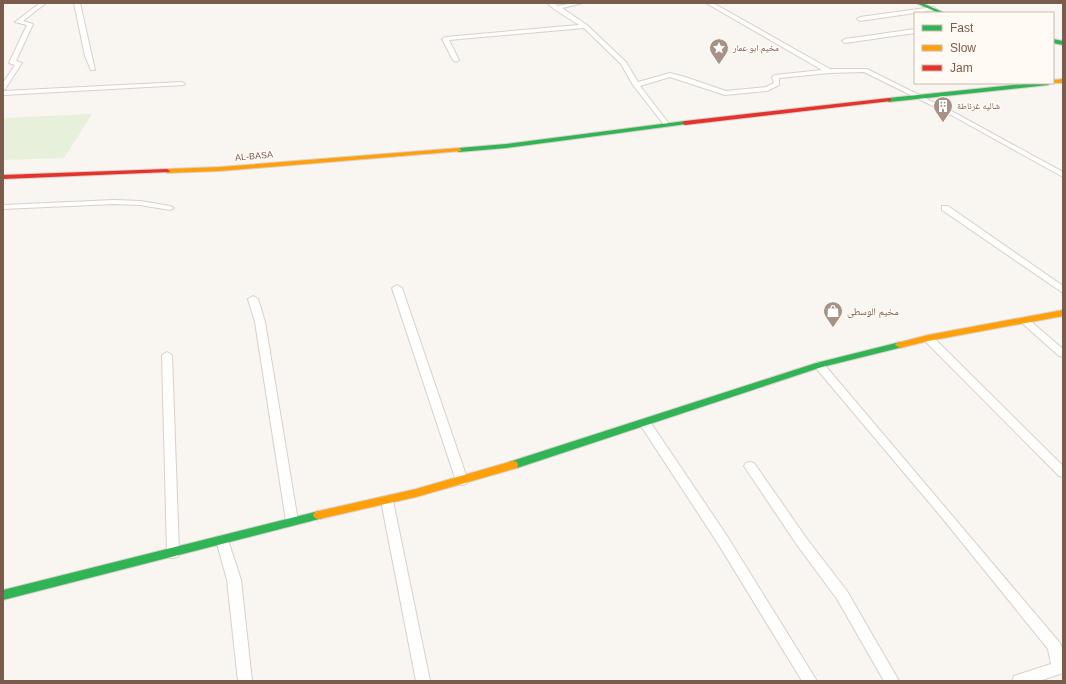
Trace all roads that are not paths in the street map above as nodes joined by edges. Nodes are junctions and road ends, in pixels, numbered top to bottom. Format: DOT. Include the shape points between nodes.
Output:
graph roads {
  1 [pos="43,3"];
  2 [pos="77,3"];
  3 [pos="550,3"];
  4 [pos="580,3"];
  5 [pos="709,3"];
  6 [pos="918,3"];
  7 [pos="556,8"];
  8 [pos="933,9"];
  9 [pos="940,12"];
  10 [pos="860,19"];
  11 [pos="585,26"];
  12 [pos="914,31"];
  13 [pos="845,41"];
  14 [pos="456,60"];
  15 [pos="93,68"];
  16 [pos="829,71"];
  17 [pos="182,84"];
  18 [pos="1039,84"];
  19 [pos="636,85"];
  20 [pos="3,88"];
  21 [pos="3,93"];
  22 [pos="918,97"];
  23 [pos="667,125"];
  24 [pos="1047,168"];
  25 [pos="1063,169"];
  26 [pos="1063,175"];
  27 [pos="3,177"];
  28 [pos="3,208"];
  29 [pos="170,208"];
  30 [pos="945,208"];
  31 [pos="397,288"];
  32 [pos="1063,290"];
  33 [pos="253,299"];
  34 [pos="1063,313"];
  35 [pos="1025,321"];
  36 [pos="928,338"];
  37 [pos="167,354"];
  38 [pos="1063,354"];
  39 [pos="819,366"];
  40 [pos="645,423"];
  41 [pos="750,466"];
  42 [pos="1063,473"];
  43 [pos="462,481"];
  44 [pos="387,501"];
  45 [pos="292,521"];
  46 [pos="222,540"];
  47 [pos="173,553"];
  48 [pos="3,596"];
  49 [pos="245,681"];
  50 [pos="423,681"];
  51 [pos="810,681"];
  52 [pos="892,681"];
  53 [pos="1019,681"];
  1 -- 20 [label="street" via="18,22 30,24 12,63 19,63"];
  2 -- 15 [label="street"];
  3 -- 7 [label="street"];
  4 -- 7 [label="street"];
  5 -- 16 [label="street"];
  6 -- 8 [label="street"];
  7 -- 11 [label="street"];
  8 -- 9 [label="street"];
  8 -- 10 [label="street"];
  11 -- 14 [label="street" via="445,39"];
  11 -- 19 [label="street" via="624,64"];
  12 -- 13 [label="street"];
  16 -- 19 [label="street" via="775,77 777,84 767,89 725,93 670,76"];
  16 -- 22 [label="street" via="865,70"];
  17 -- 21 [label="street"];
  18 -- 22 [label="street, AL-BASA"];
  19 -- 23 [label="street"];
  22 -- 23 [label="street, AL-BASA"];
  22 -- 24 [label="street"];
  23 -- 27 [label="street, AL-BASA" via="506,146 220,169"];
  24 -- 25 [label="street"];
  24 -- 26 [label="street"];
  28 -- 29 [label="street" via="114,202"];
  30 -- 32 [label="street"];
  31 -- 43 [label="street"];
  33 -- 45 [label="street" via="260,322"];
  34 -- 35 [label="street"];
  35 -- 36 [label="street"];
  35 -- 38 [label="street"];
  36 -- 39 [label="street"];
  36 -- 42 [label="street"];
  37 -- 47 [label="street"];
  39 -- 40 [label="street" via="714,398"];
  39 -- 53 [label="street" via="1055,647 1059,668"];
  40 -- 43 [label="street"];
  40 -- 51 [label="street" via="722,539"];
  41 -- 52 [label="street" via="842,595"];
  43 -- 44 [label="street"];
  44 -- 45 [label="street"];
  44 -- 50 [label="street"];
  45 -- 46 [label="street"];
  46 -- 47 [label="street"];
  46 -- 49 [label="street" via="234,580"];
  47 -- 48 [label="street"];
}
